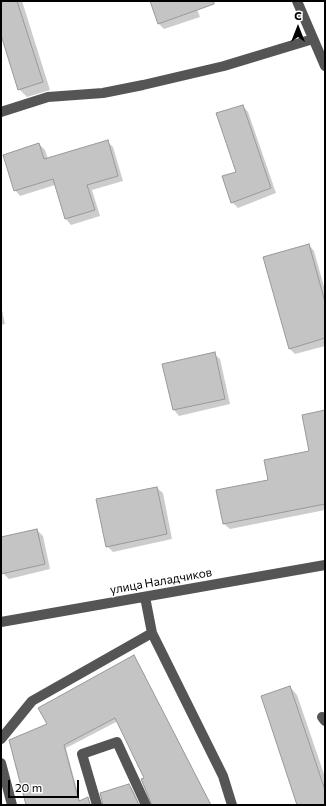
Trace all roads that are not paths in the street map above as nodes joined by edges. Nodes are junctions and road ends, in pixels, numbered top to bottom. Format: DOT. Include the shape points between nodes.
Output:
graph roads {
  1 [pos="297,1"];
  2 [pos="313,39"];
  3 [pos="325,66"];
  4 [pos="1,112"];
  5 [pos="325,565"];
  6 [pos="145,597"];
  7 [pos="2,619"];
  8 [pos="152,633"];
  9 [pos="1,739"];
  10 [pos="1,763"];
  11 [pos="12,805"];
  12 [pos="97,805"];
  13 [pos="146,805"];
  14 [pos="232,805"];
  1 -- 2 [label="street"];
  2 -- 3 [label="street"];
  2 -- 4 [label="street" via="224,66 158,82 103,93 48,98"];
  5 -- 6 [label="street, улица Наладчиков"];
  6 -- 7 [label="street, улица Наладчиков"];
  6 -- 8 [label="street"];
  8 -- 9 [label="street" via="32,701"];
  8 -- 14 [label="street" via="222,776"];
  10 -- 11 [label="street"];
  12 -- 13 [label="street" via="82,754 117,742"];
}
